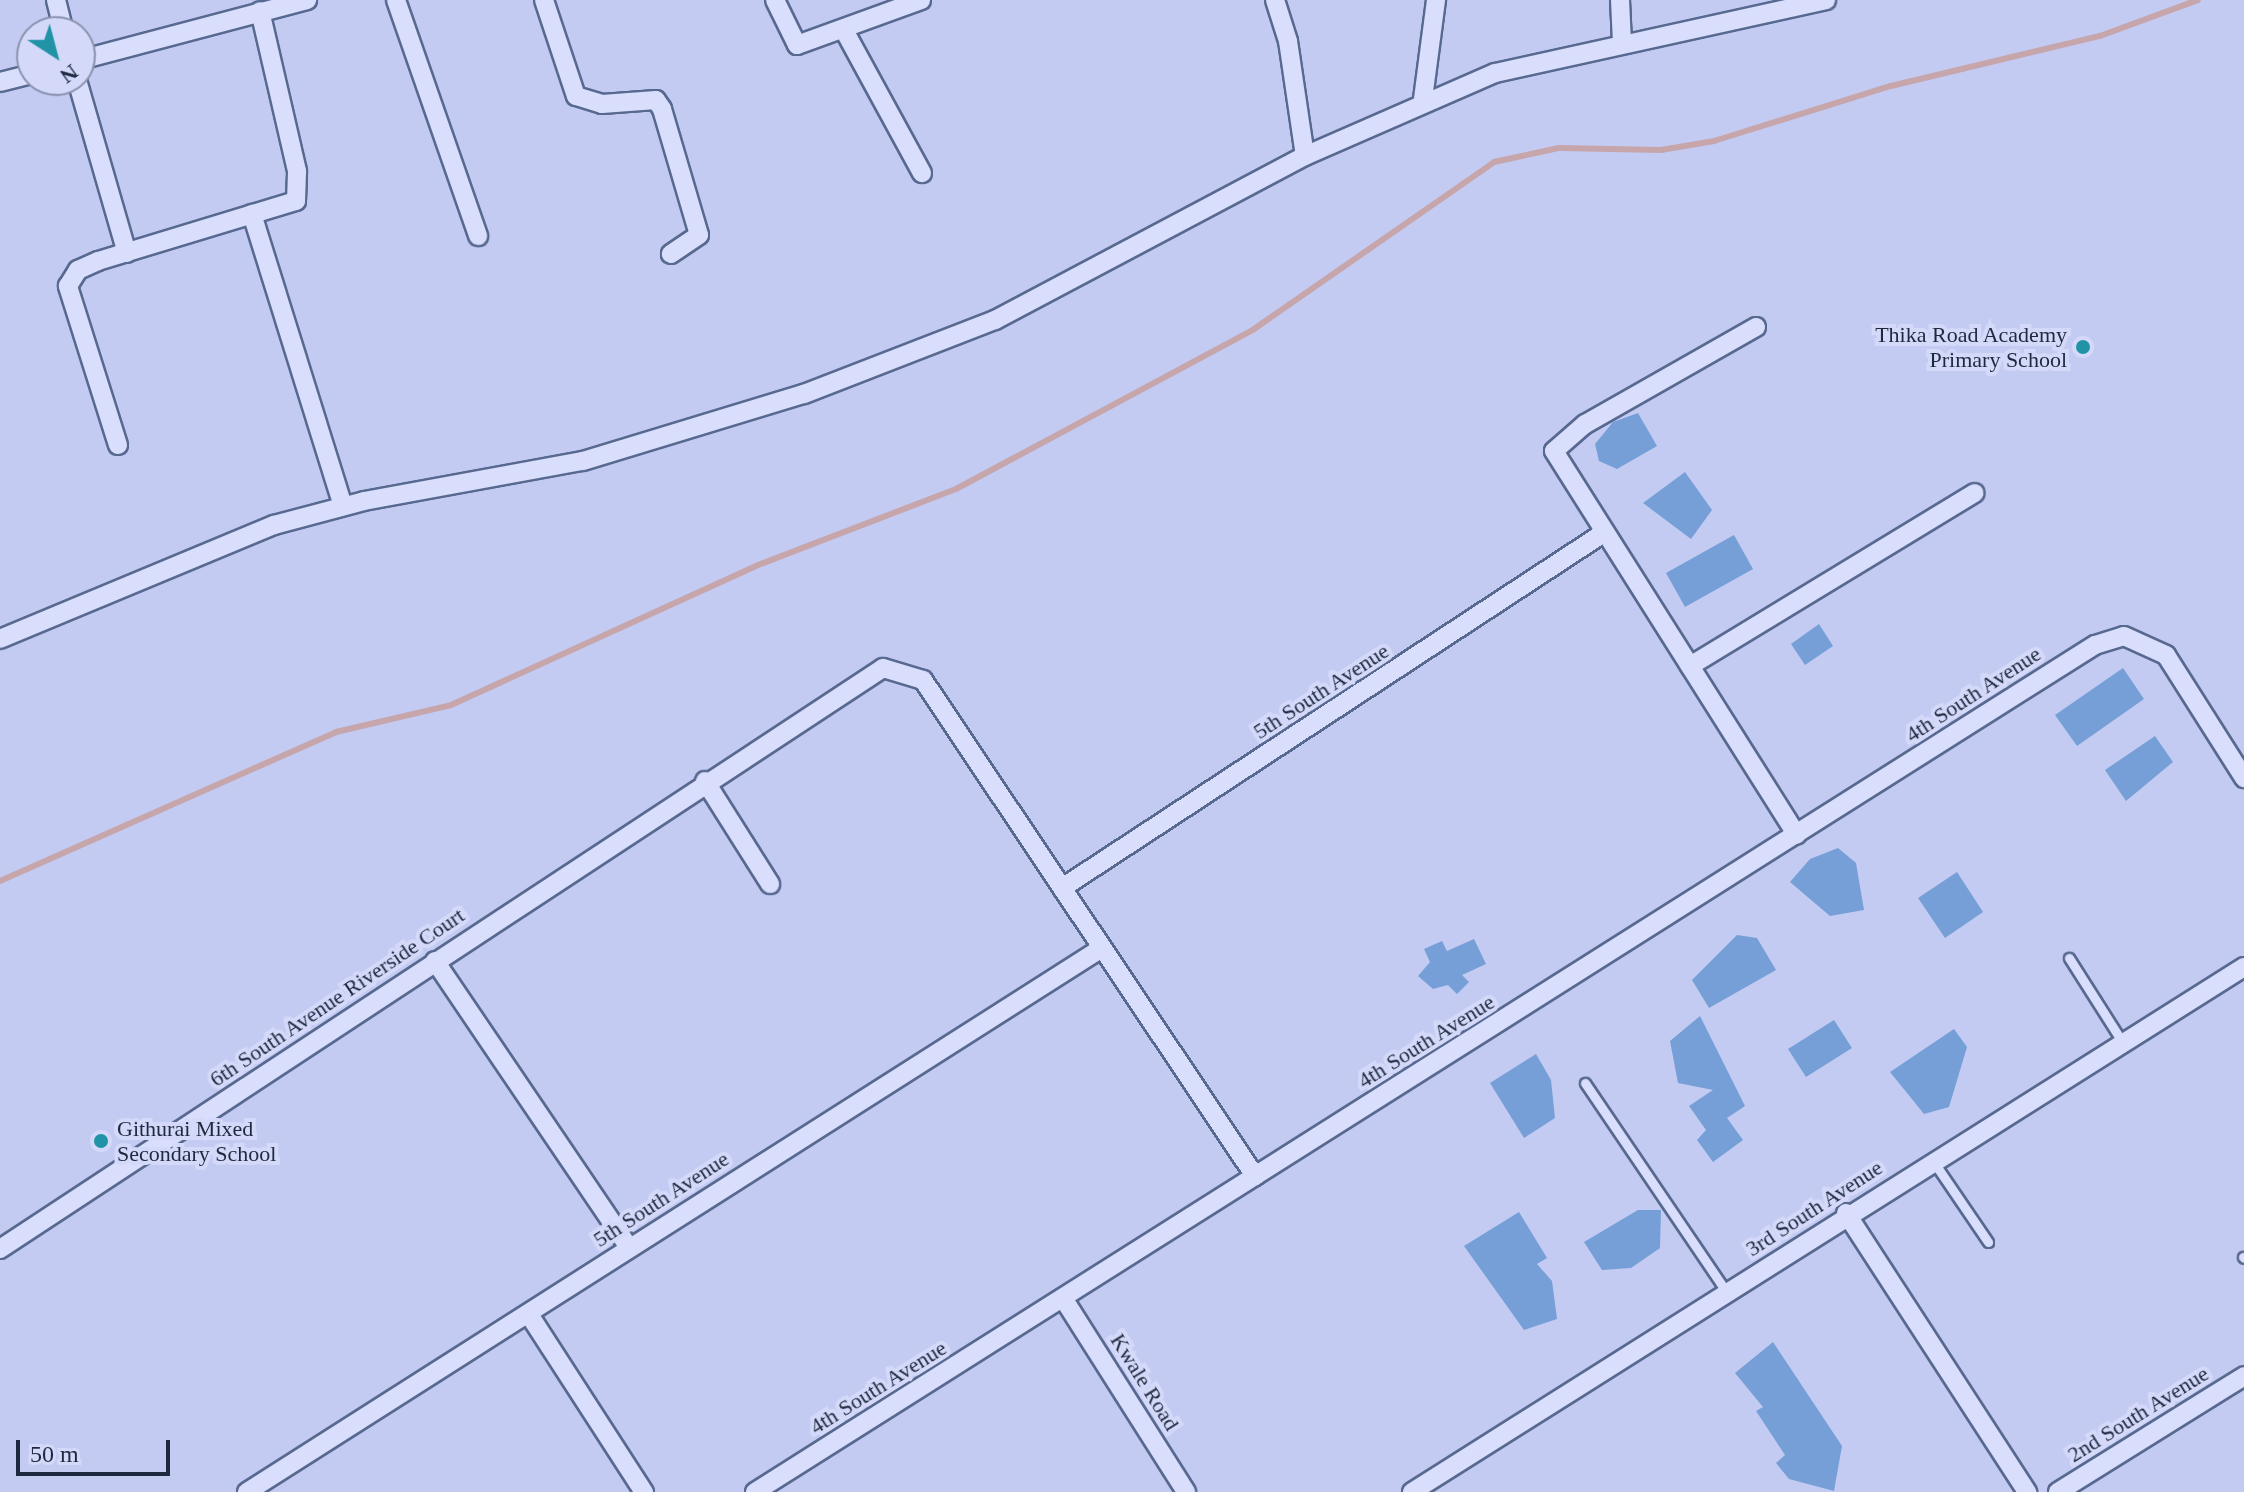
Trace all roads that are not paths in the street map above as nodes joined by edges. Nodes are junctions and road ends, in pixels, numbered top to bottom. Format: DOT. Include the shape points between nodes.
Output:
graph roads {
  1 [pos="307,0"];
  2 [pos="396,0"];
  3 [pos="544,0"];
  4 [pos="775,0"];
  5 [pos="921,0"];
  6 [pos="1275,0"];
  7 [pos="1436,0"];
  8 [pos="1620,0"];
  9 [pos="1826,0"];
  10 [pos="260,11"];
  11 [pos="844,30"];
  12 [pos="1622,42"];
  13 [pos="96,56"];
  14 [pos="82,96"];
  15 [pos="1423,99"];
  16 [pos="1305,156"];
  17 [pos="922,173"];
  18 [pos="252,214"];
  19 [pos="478,236"];
  20 [pos="127,253"];
  21 [pos="671,254"];
  22 [pos="1756,327"];
  23 [pos="118,445"];
  24 [pos="1974,493"];
  25 [pos="343,506"];
  26 [pos="1605,532"];
  27 [pos="0,639"];
  28 [pos="1690,666"];
  29 [pos="2244,778"];
  30 [pos="702,783"];
  31 [pos="1797,835"];
  32 [pos="770,884"];
  33 [pos="1062,888"];
  34 [pos="1102,948"];
  35 [pos="2069,958"];
  36 [pos="435,961"];
  37 [pos="2244,967"];
  38 [pos="2121,1040"];
  39 [pos="1585,1083"];
  40 [pos="1933,1161"];
  41 [pos="1255,1176"];
  42 [pos="1846,1213"];
  43 [pos="1988,1242"];
  44 [pos="629,1247"];
  45 [pos="0,1249"];
  46 [pos="1727,1293"];
  47 [pos="1063,1298"];
  48 [pos="530,1316"];
  49 [pos="2244,1376"];
  50 [pos="247,1492"];
  51 [pos="644,1492"];
  52 [pos="755,1492"];
  53 [pos="1186,1492"];
  54 [pos="1412,1492"];
  55 [pos="2027,1492"];
  56 [pos="2058,1492"];
  1 -- 10 [label="street"];
  2 -- 19 [label="street"];
  3 -- 21 [label="street" via="576,96 602,104 656,100 662,109 699,235"];
  4 -- 11 [label="street" via="797,45"];
  5 -- 11 [label="street"];
  6 -- 16 [label="street" via="1288,41"];
  7 -- 15 [label="street"];
  8 -- 12 [label="street"];
  9 -- 12 [label="street"];
  10 -- 13 [label="street"];
  10 -- 18 [label="street" via="300,191 296,201"];
  11 -- 17 [label="street"];
  12 -- 15 [label="street"];
  14 -- 20 [label="street"];
  15 -- 16 [label="street"];
  16 -- 25 [label="street" via="995,320 804,394 583,461"];
  18 -- 20 [label="street"];
  18 -- 25 [label="street"];
  20 -- 23 [label="street" via="78,270 68,286"];
  22 -- 26 [label="street" via="1585,424 1554,451"];
  24 -- 28 [label="street"];
  25 -- 27 [label="street" via="274,525"];
  26 -- 28 [label="street"];
  26 -- 33 [label="street, 5th South Avenue"];
  28 -- 31 [label="street"];
  29 -- 31 [label="street, 4th South Avenue" via="2166,655 2124,636 2095,645"];
  30 -- 32 [label="street"];
  30 -- 33 [label="street, 6th South Avenue Riverside Court" via="883,668 904,669 923,680"];
  30 -- 36 [label="street, 6th South Avenue Riverside Court"];
  31 -- 41 [label="street, 4th South Avenue"];
  33 -- 34 [label="street, 6th South Avenue Riverside Court"];
  34 -- 41 [label="street, 6th South Avenue Riverside Court"];
  34 -- 44 [label="street, 5th South Avenue"];
  35 -- 38 [label="lane"];
  36 -- 44 [label="street"];
  36 -- 45 [label="street, 6th South Avenue Riverside Court"];
  37 -- 38 [label="street, 3rd South Avenue"];
  38 -- 40 [label="street, 3rd South Avenue"];
  39 -- 46 [label="lane"];
  40 -- 42 [label="street, 3rd South Avenue"];
  40 -- 43 [label="lane"];
  41 -- 47 [label="street, 4th South Avenue"];
  42 -- 46 [label="street, 3rd South Avenue"];
  42 -- 55 [label="street"];
  44 -- 48 [label="street, 5th South Avenue"];
  46 -- 54 [label="street, 3rd South Avenue"];
  47 -- 52 [label="street, 4th South Avenue"];
  47 -- 53 [label="street, Kwale Road"];
  48 -- 50 [label="street, 5th South Avenue"];
  48 -- 51 [label="street"];
  49 -- 56 [label="street, 2nd South Avenue"];
}
